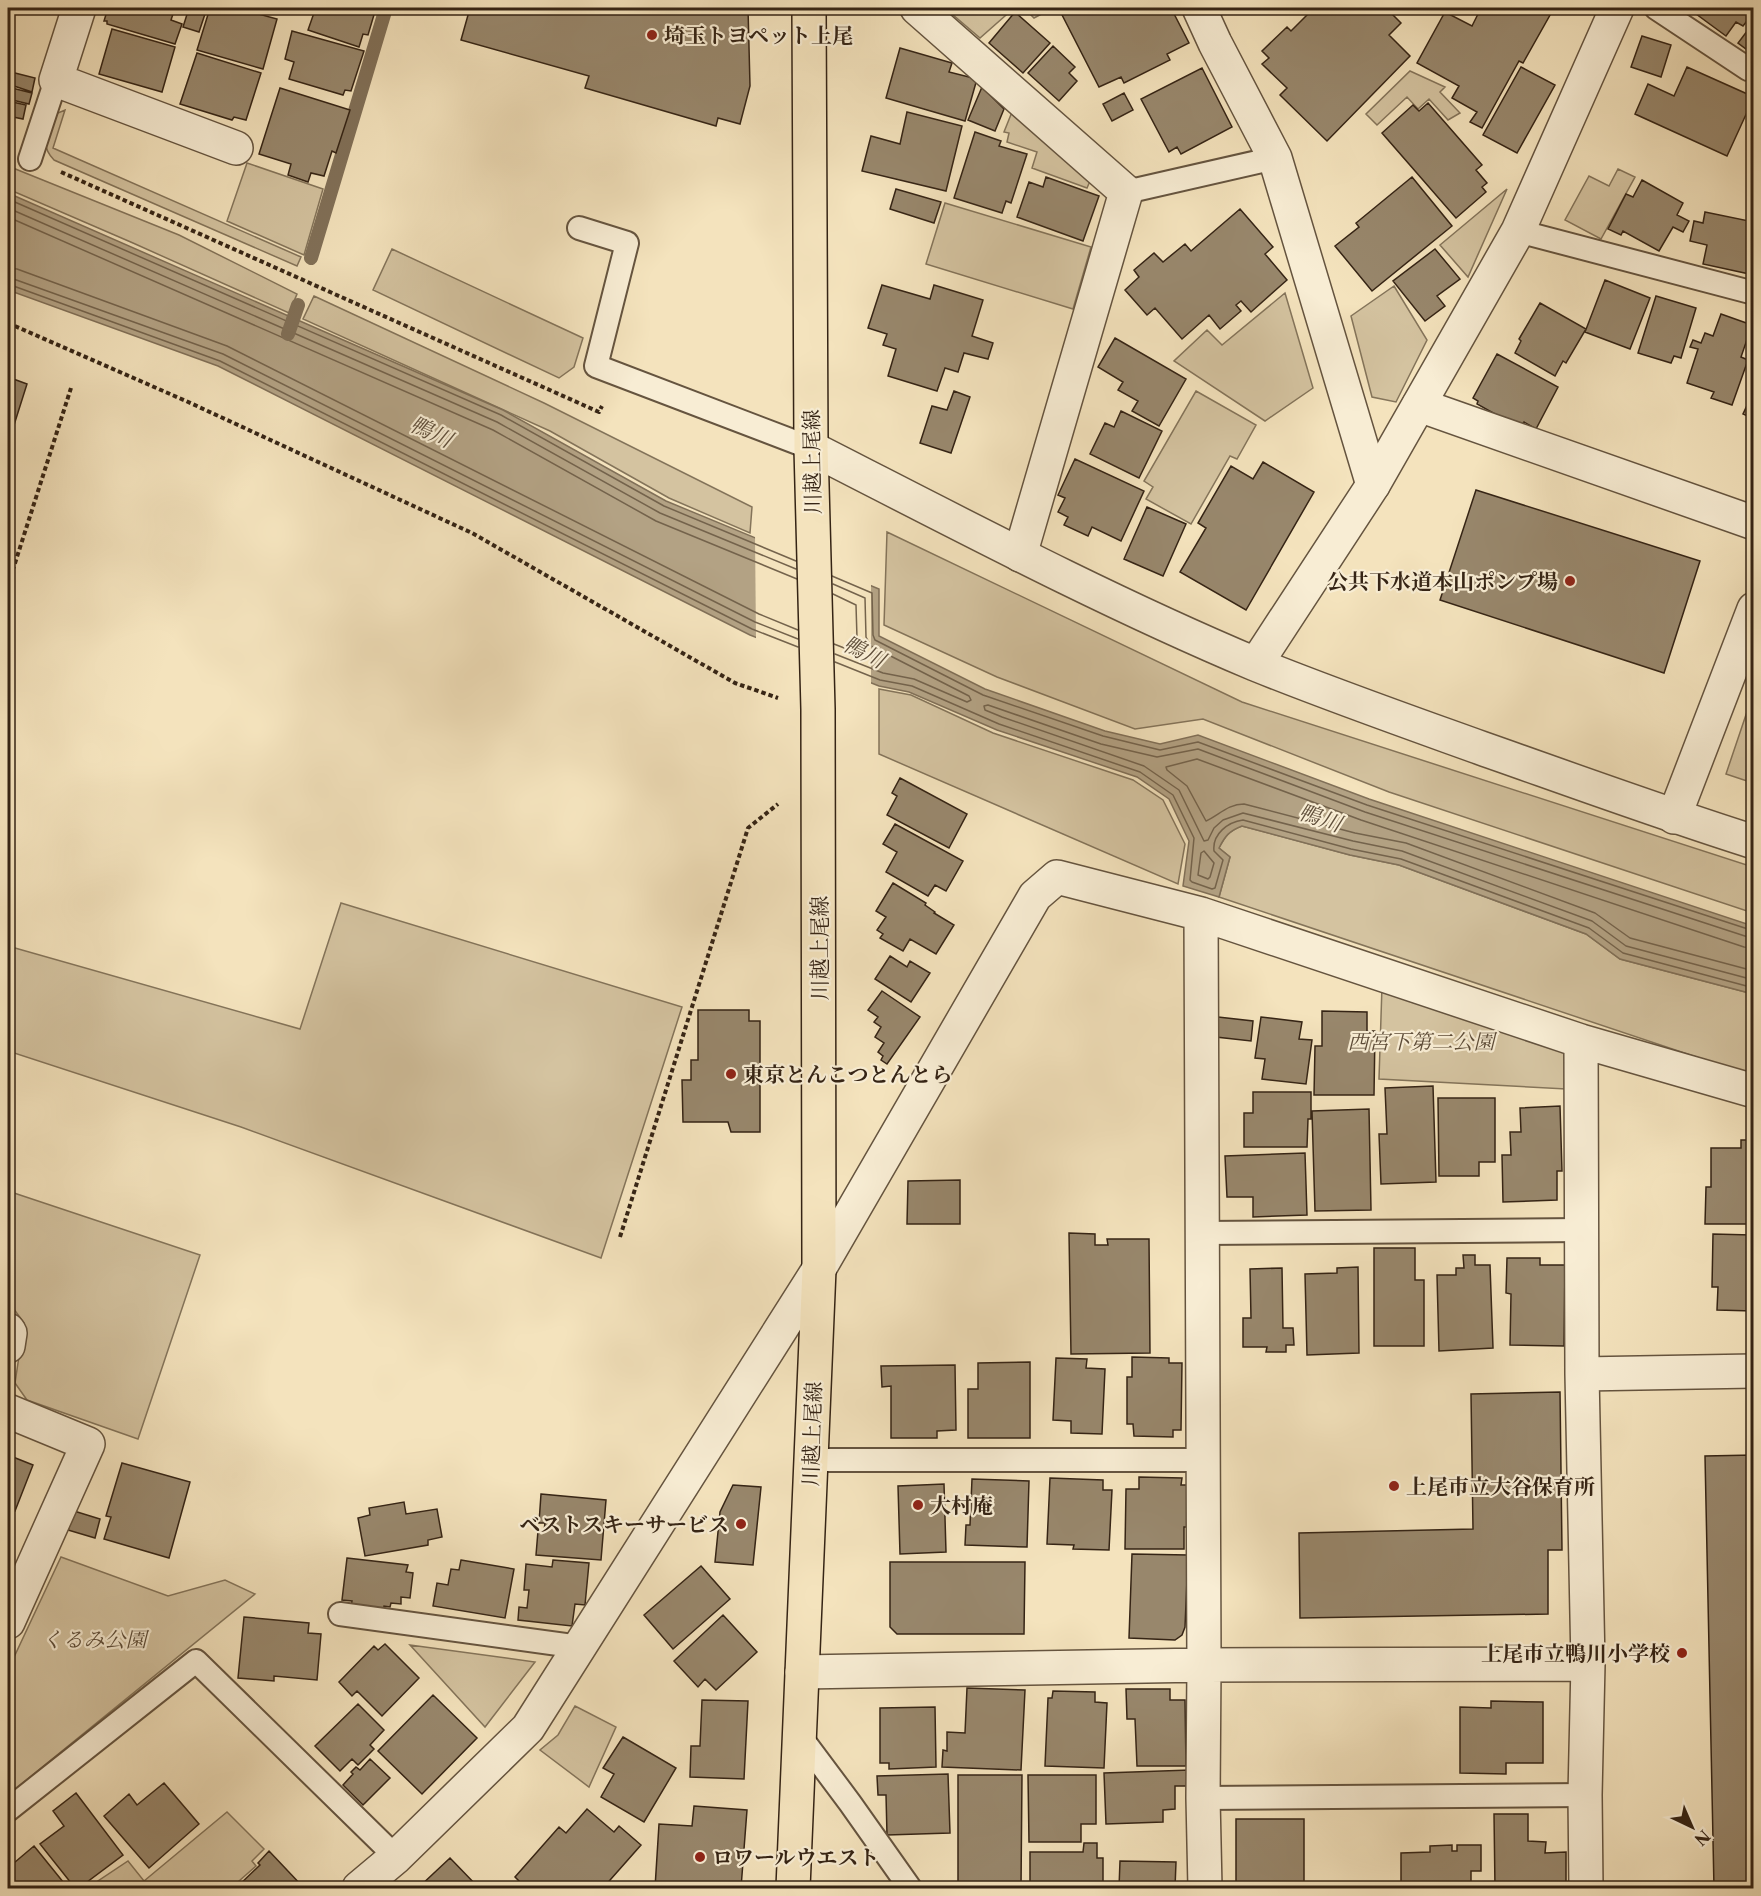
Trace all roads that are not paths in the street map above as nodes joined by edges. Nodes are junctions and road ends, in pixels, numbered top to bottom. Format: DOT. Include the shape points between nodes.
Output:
graph roads {
  1 [pos="79,8"];
  2 [pos="809,8"];
  3 [pos="917,8"];
  4 [pos="1199,8"];
  5 [pos="1228,8"];
  6 [pos="1617,8"];
  7 [pos="1656,8"];
  8 [pos="1215,43"];
  9 [pos="1748,69"];
  10 [pos="56,80"];
  11 [pos="236,148"];
  12 [pos="1275,158"];
  13 [pos="30,159"];
  14 [pos="1126,192"];
  15 [pos="579,228"];
  16 [pos="1518,231"];
  17 [pos="1754,293"];
  18 [pos="1419,405"];
  19 [pos="812,448"];
  20 [pos="1373,485"];
  21 [pos="1754,523"];
  22 [pos="1020,555"];
  23 [pos="1754,609"];
  24 [pos="1256,664"];
  25 [pos="1674,817"];
  26 [pos="1754,842"];
  27 [pos="1201,914"];
  28 [pos="1581,1041"];
  29 [pos="1754,1091"];
  30 [pos="1582,1230"];
  31 [pos="1202,1233"];
  32 [pos="819,1269"];
  33 [pos="8,1330"];
  34 [pos="8,1346"];
  35 [pos="1754,1371"];
  36 [pos="1582,1374"];
  37 [pos="8,1411"];
  38 [pos="811,1460"];
  39 [pos="1203,1460"];
  40 [pos="340,1614"];
  41 [pos="8,1622"];
  42 [pos="579,1647"];
  43 [pos="1588,1664"];
  44 [pos="1204,1665"];
  45 [pos="802,1672"];
  46 [pos="800,1736"];
  47 [pos="1586,1795"];
  48 [pos="1203,1798"];
  49 [pos="8,1810"];
  50 [pos="396,1857"];
  51 [pos="359,1888"];
  52 [pos="793,1888"];
  53 [pos="910,1888"];
  54 [pos="1205,1888"];
  55 [pos="1587,1888"];
  1 -- 10 [label="street"];
  2 -- 19 [label="main road, 川越上尾線"];
  3 -- 14 [label="street"];
  4 -- 8 [label="street"];
  5 -- 8 [label="street"];
  6 -- 16 [label="street"];
  7 -- 9 [label="lane"];
  8 -- 12 [label="street"];
  10 -- 11 [label="street"];
  10 -- 13 [label="lane"];
  12 -- 14 [label="lane"];
  12 -- 20 [label="street"];
  14 -- 22 [label="street"];
  15 -- 19 [label="lane" via="627,243 596,366"];
  16 -- 17 [label="lane"];
  16 -- 18 [label="street"];
  18 -- 20 [label="street"];
  18 -- 21 [label="street"];
  19 -- 22 [label="street"];
  19 -- 32 [label="main road, 川越上尾線" via="818,711"];
  20 -- 24 [label="street"];
  22 -- 24 [label="street"];
  23 -- 25 [label="street"];
  24 -- 25 [label="street"];
  25 -- 26 [label="street"];
  27 -- 28 [label="street"];
  27 -- 31 [label="street"];
  27 -- 32 [label="street" via="1057,877 1035,896"];
  28 -- 29 [label="street"];
  28 -- 30 [label="street"];
  30 -- 31 [label="lane"];
  30 -- 36 [label="street"];
  31 -- 39 [label="street"];
  32 -- 38 [label="main road, 川越上尾線"];
  32 -- 42 [label="street"];
  33 -- 34 [label="street"];
  35 -- 36 [label="street"];
  36 -- 43 [label="street"];
  37 -- 41 [label="street" via="88,1444"];
  38 -- 39 [label="lane"];
  38 -- 45 [label="main road, 川越上尾線"];
  39 -- 44 [label="street"];
  40 -- 42 [label="lane"];
  42 -- 50 [label="street" via="528,1728"];
  43 -- 44 [label="street"];
  43 -- 47 [label="street"];
  44 -- 45 [label="street"];
  44 -- 48 [label="street"];
  45 -- 46 [label="main road, 川越上尾線"];
  46 -- 52 [label="main road, 川越上尾線"];
  46 -- 53 [label="lane"];
  47 -- 48 [label="lane"];
  47 -- 55 [label="street"];
  48 -- 54 [label="street"];
  49 -- 50 [label="lane" via="196,1661"];
  50 -- 51 [label="street"];
}
